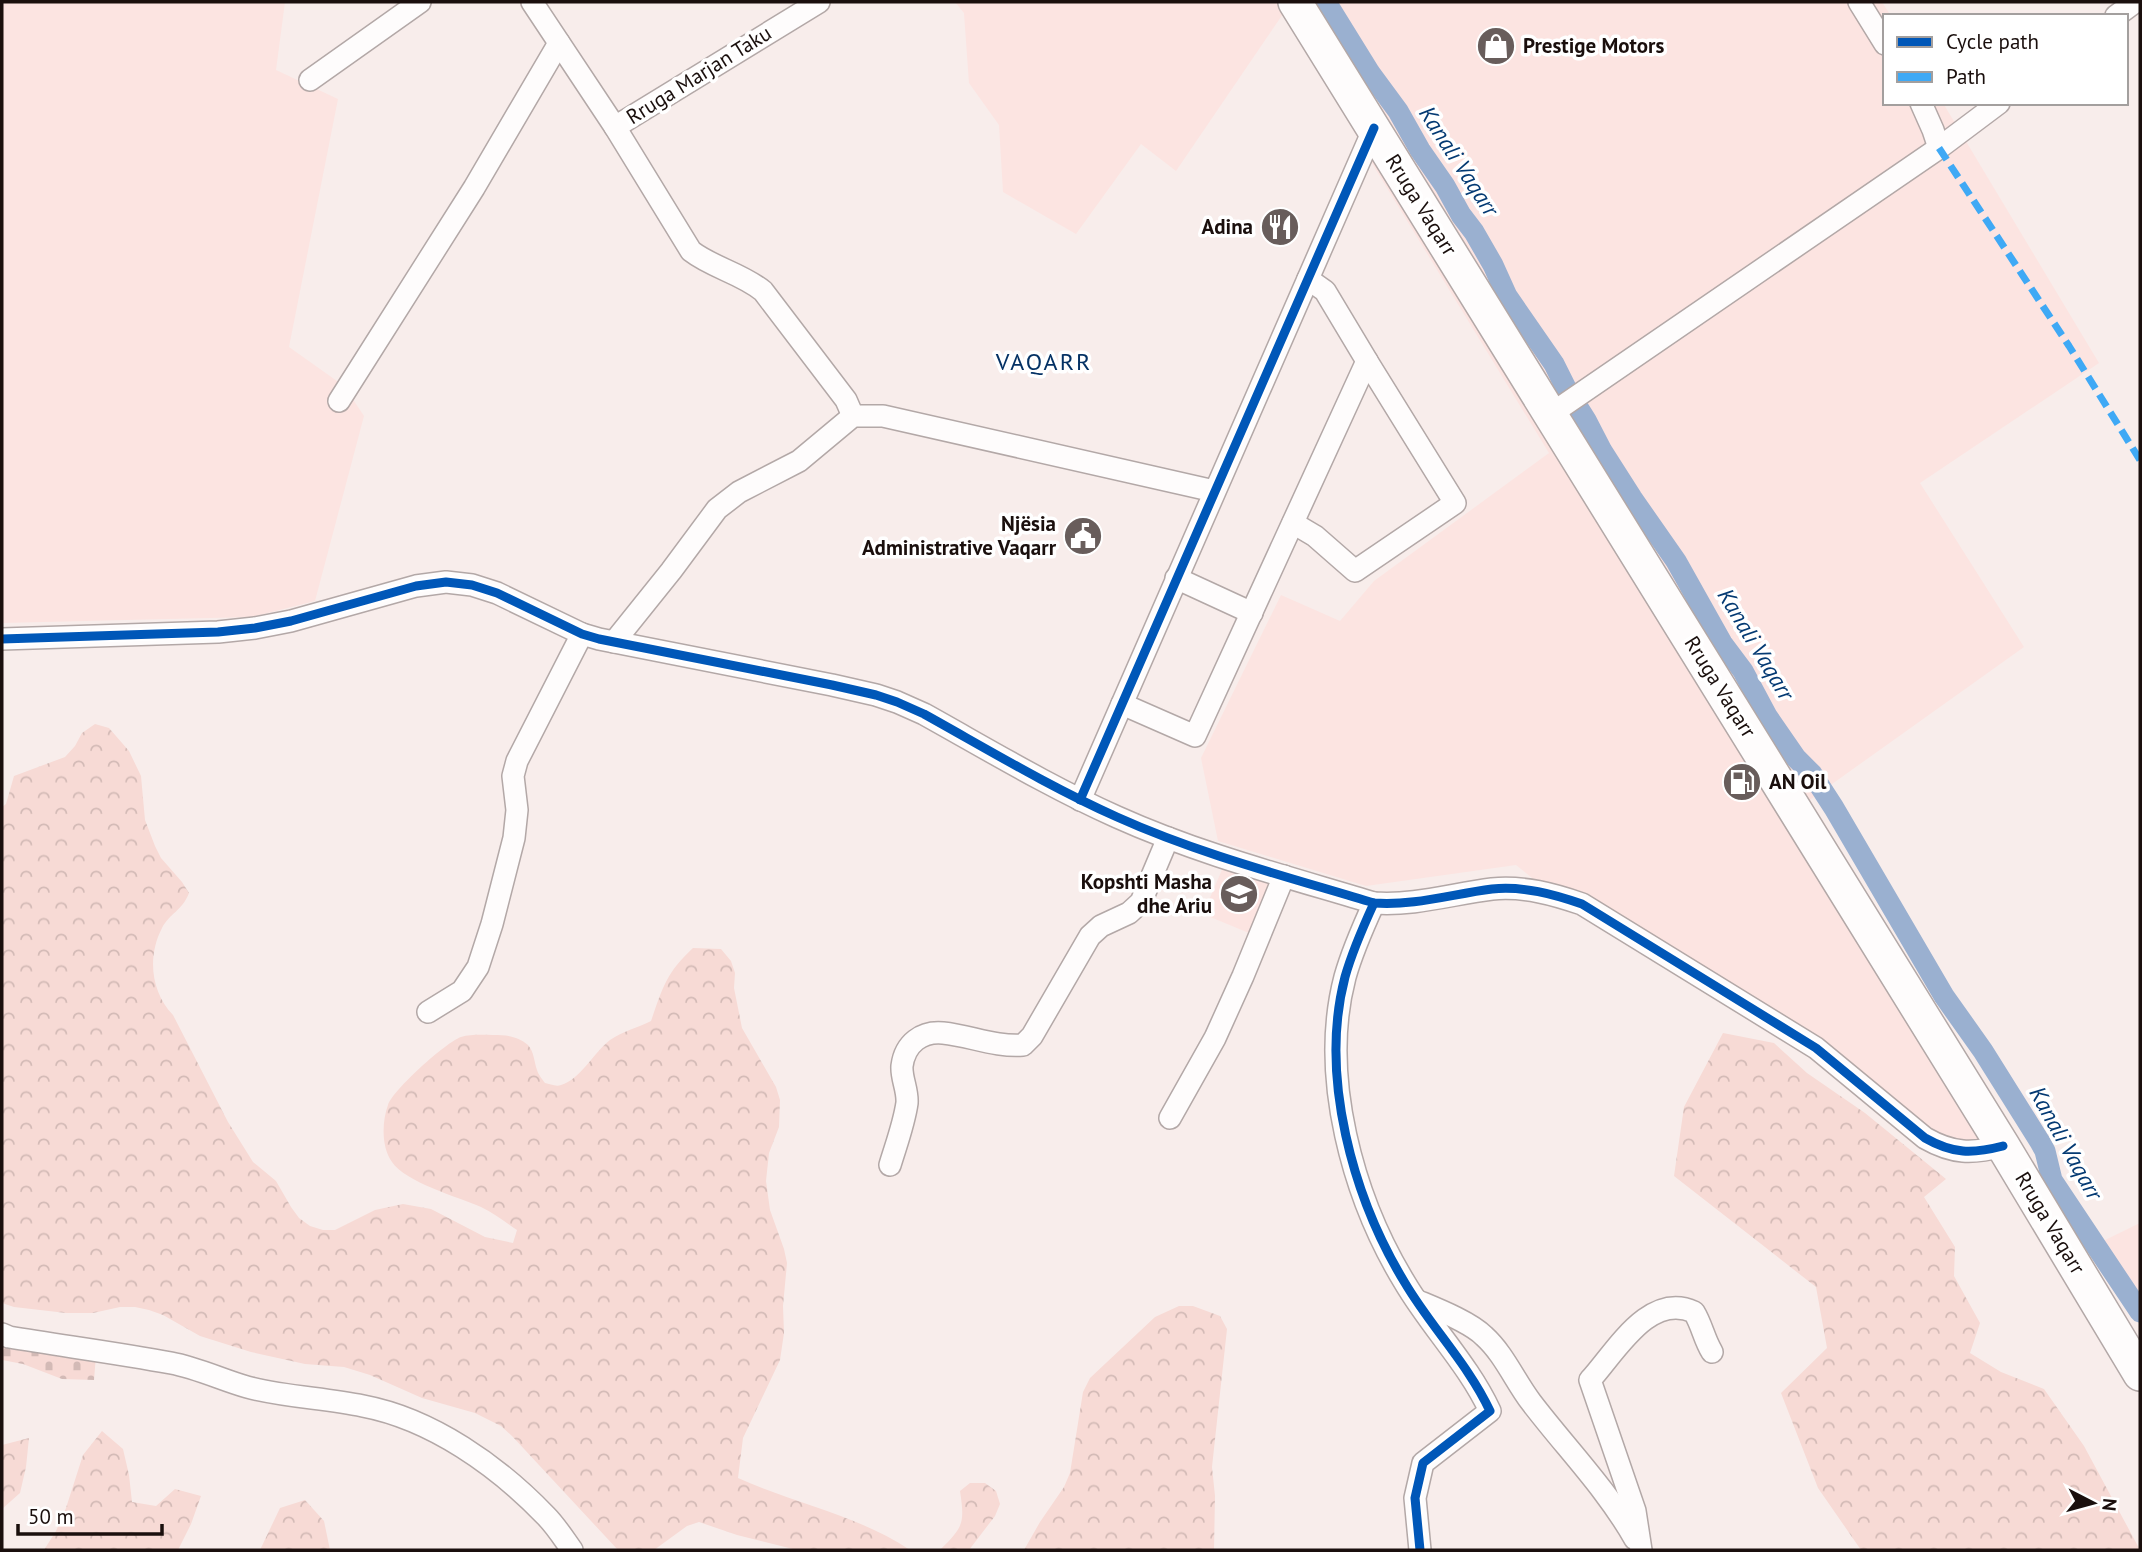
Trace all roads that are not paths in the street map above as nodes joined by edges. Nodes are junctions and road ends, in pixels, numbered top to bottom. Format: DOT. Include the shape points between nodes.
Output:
graph roads {
  1 [pos="532,2"];
  2 [pos="820,2"];
  3 [pos="1295,2"];
  4 [pos="1859,2"];
  5 [pos="2135,2"];
  6 [pos="413,6"];
  7 [pos="2119,14"];
  8 [pos="1883,41"];
  9 [pos="559,43"];
  10 [pos="310,80"];
  11 [pos="1922,105"];
  12 [pos="1996,105"];
  13 [pos="615,127"];
  14 [pos="1374,128"];
  15 [pos="1939,148"];
  16 [pos="1308,279"];
  17 [pos="1367,360"];
  18 [pos="339,401"];
  19 [pos="1567,403"];
  20 [pos="853,416"];
  21 [pos="1214,491"];
  22 [pos="1293,523"];
  23 [pos="1176,579"];
  24 [pos="1252,613"];
  25 [pos="582,634"];
  26 [pos="2,639"];
  27 [pos="614,642"];
  28 [pos="1122,704"];
  29 [pos="1080,800"];
  30 [pos="1168,838"];
  31 [pos="1284,876"];
  32 [pos="1374,903"];
  33 [pos="428,1012"];
  34 [pos="1170,1118"];
  35 [pos="2003,1146"];
  36 [pos="890,1165"];
  37 [pos="1416,1300"];
  38 [pos="2,1334"];
  39 [pos="1712,1352"];
  40 [pos="2140,1374"];
  41 [pos="572,1550"];
  42 [pos="1420,1550"];
  43 [pos="1641,1550"];
  1 -- 9 [label="street"];
  2 -- 13 [label="street, Rruga Marjan Taku"];
  3 -- 14 [label="main road, Rruga Vaqarr"];
  4 -- 8 [label="street"];
  5 -- 7 [label="street"];
  6 -- 10 [label="street"];
  9 -- 13 [label="street"];
  9 -- 18 [label="street" via="467,200"];
  11 -- 15 [label="street"];
  12 -- 15 [label="street"];
  13 -- 20 [label="street" via="691,251 763,291 846,400"];
  14 -- 16 [label="street"];
  14 -- 19 [label="main road, Rruga Vaqarr"];
  15 -- 19 [label="street"];
  16 -- 17 [label="street" via="1325,291"];
  16 -- 21 [label="street"];
  17 -- 22 [label="street"];
  17 -- 22 [label="street" via="1455,503 1355,571"];
  19 -- 35 [label="main road, Rruga Vaqarr"];
  20 -- 21 [label="street" via="883,416"];
  20 -- 27 [label="street" via="799,461 739,492 717,509"];
  21 -- 23 [label="street"];
  22 -- 24 [label="street"];
  23 -- 24 [label="street"];
  23 -- 28 [label="street"];
  24 -- 28 [label="street" via="1195,736"];
  25 -- 26 [label="street" via="497,593 446,582 255,628"];
  25 -- 27 [label="street"];
  25 -- 33 [label="street" via="517,761 514,838 478,967 462,991"];
  27 -- 29 [label="street" via="897,702"];
  28 -- 29 [label="street"];
  29 -- 30 [label="street"];
  30 -- 31 [label="street"];
  30 -- 36 [label="street" via="1141,902 1090,936 1023,1045 992,1044 943,1033 926,1033 915,1040 902,1066 908,1093"];
  31 -- 32 [label="street"];
  31 -- 34 [label="street" via="1214,1038"];
  32 -- 35 [label="street" via="1398,905 1508,889 1550,893 1582,904 1816,1048 1940,1147 1968,1152"];
  32 -- 37 [label="street" via="1345,978 1336,1070 1360,1190"];
  35 -- 40 [label="main road, Rruga Vaqarr"];
  37 -- 42 [label="street" via="1478,1385 1490,1411 1423,1462 1415,1498"];
  37 -- 43 [label="street" via="1484,1335 1597,1482"];
  38 -- 41 [label="street" via="173,1363 247,1387 400,1415 445,1437 522,1492"];
  39 -- 43 [label="street" via="1694,1312 1673,1308 1643,1319 1590,1380 1635,1511"];
}
